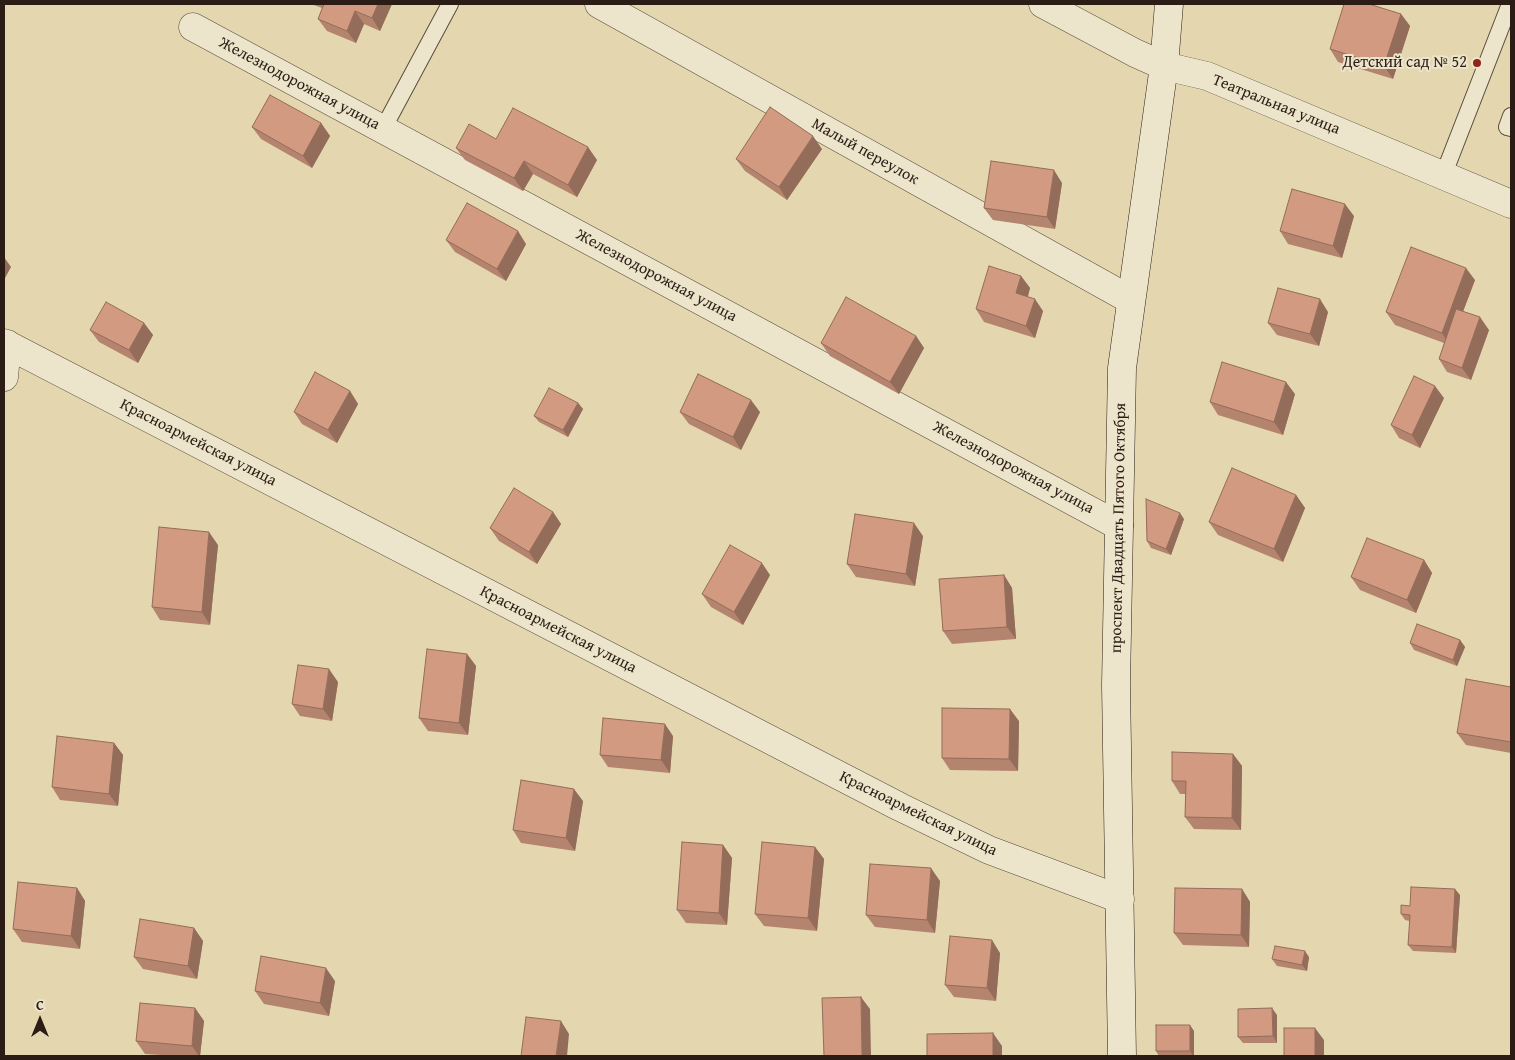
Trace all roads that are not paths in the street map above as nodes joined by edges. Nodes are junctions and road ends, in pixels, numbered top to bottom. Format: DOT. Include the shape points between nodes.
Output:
graph roads {
  1 [pos="450,4"];
  2 [pos="599,4"];
  3 [pos="1043,4"];
  4 [pos="1169,4"];
  5 [pos="1510,4"];
  6 [pos="193,27"];
  7 [pos="1164,66"];
  8 [pos="1511,116"];
  9 [pos="1511,128"];
  10 [pos="382,129"];
  11 [pos="1443,176"];
  12 [pos="1511,204"];
  13 [pos="1131,300"];
  14 [pos="5,343"];
  15 [pos="4,378"];
  16 [pos="1119,526"];
  17 [pos="1120,899"];
  18 [pos="1122,1056"];
  1 -- 10 [label="lane"];
  2 -- 13 [label="street, Малый переулок"];
  3 -- 7 [label="street, Театральная улица"];
  4 -- 7 [label="street, проспект Двадцать Пятого Октября"];
  5 -- 11 [label="lane"];
  6 -- 10 [label="street, Железнодорожная улица"];
  7 -- 11 [label="street, Театральная улица" via="1206,76"];
  7 -- 13 [label="street, проспект Двадцать Пятого Октября"];
  8 -- 9 [label="lane" via="1507,127"];
  10 -- 16 [label="street, Железнодорожная улица"];
  11 -- 12 [label="street, Театральная улица"];
  13 -- 16 [label="street, проспект Двадцать Пятого Октября" via="1122,368"];
  14 -- 15 [label="street"];
  14 -- 17 [label="street, Красноармейская улица" via="900,807 989,850"];
  16 -- 17 [label="street, проспект Двадцать Пятого Октября" via="1116,685"];
  17 -- 18 [label="street, проспект Двадцать Пятого Октября"];
}
